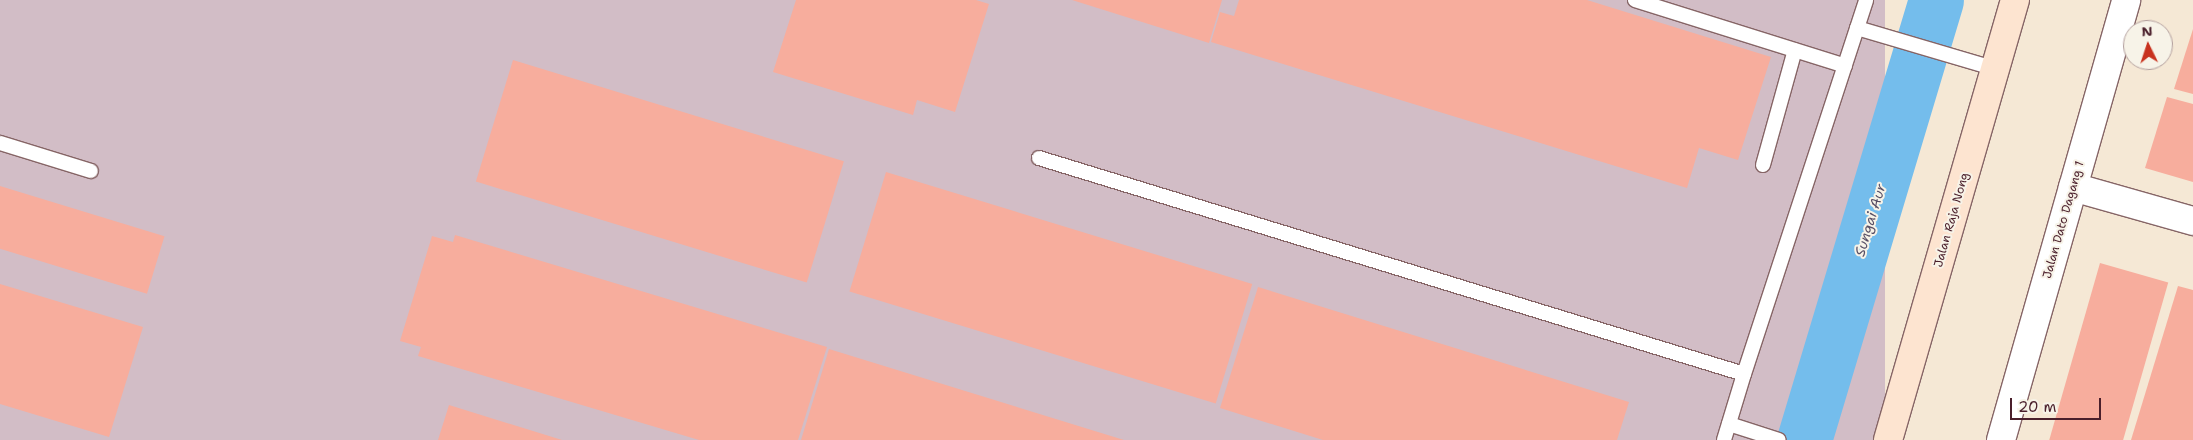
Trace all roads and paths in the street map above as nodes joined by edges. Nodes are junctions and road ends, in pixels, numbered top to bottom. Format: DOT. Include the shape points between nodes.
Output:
graph roads {
  1 [pos="1635,0"];
  2 [pos="1866,0"];
  3 [pos="2015,0"];
  4 [pos="2126,0"];
  5 [pos="1857,28"];
  6 [pos="1795,50"];
  7 [pos="1845,66"];
  8 [pos="1996,69"];
  9 [pos="0,143"];
  10 [pos="1039,158"];
  11 [pos="1763,165"];
  12 [pos="91,171"];
  13 [pos="2073,187"];
  14 [pos="2193,221"];
  15 [pos="1744,374"];
  16 [pos="1729,424"];
  17 [pos="1724,440"];
  18 [pos="1779,440"];
  19 [pos="1888,440"];
  20 [pos="2001,440"];
  1 -- 6 [label="lane"];
  2 -- 5 [label="lane"];
  3 -- 8 [label="main road, Jalan Raja Nong"];
  4 -- 13 [label="street, Jalan Dato Dagang 1"];
  5 -- 7 [label="lane"];
  5 -- 8 [label="lane"];
  6 -- 7 [label="lane"];
  6 -- 11 [label="lane"];
  7 -- 15 [label="lane"];
  8 -- 19 [label="main road, Jalan Raja Nong"];
  9 -- 12 [label="lane"];
  10 -- 15 [label="lane"];
  13 -- 14 [label="street"];
  13 -- 20 [label="street, Jalan Dato Dagang 1"];
  15 -- 16 [label="lane"];
  16 -- 17 [label="lane"];
  16 -- 18 [label="lane"];
}
